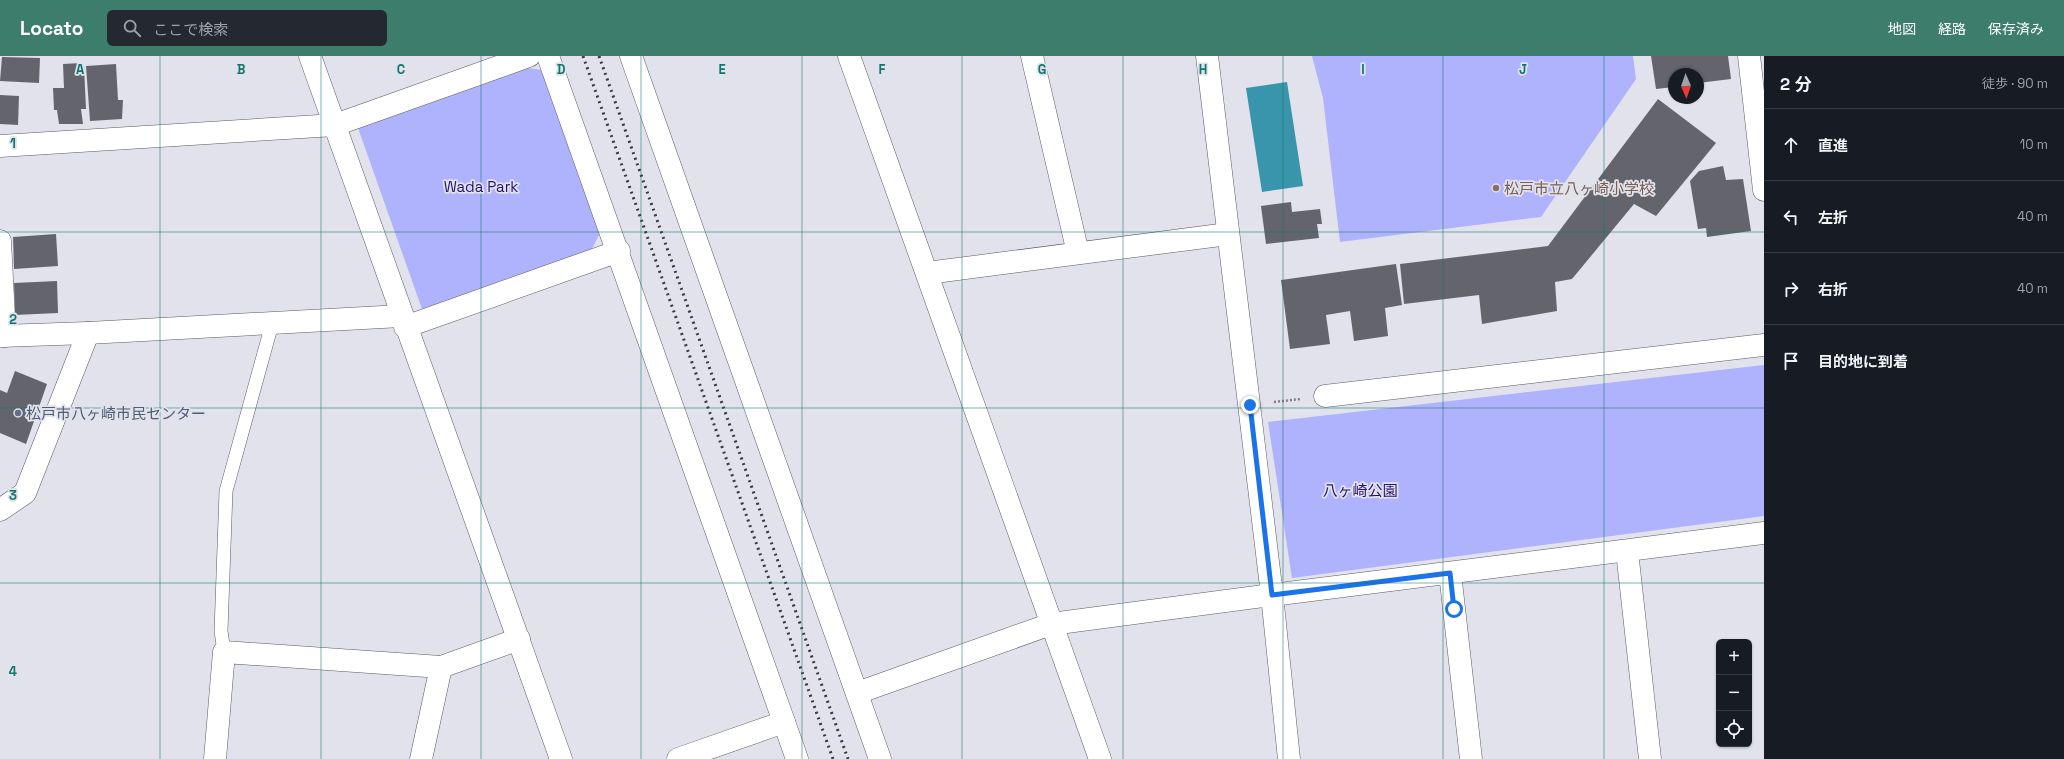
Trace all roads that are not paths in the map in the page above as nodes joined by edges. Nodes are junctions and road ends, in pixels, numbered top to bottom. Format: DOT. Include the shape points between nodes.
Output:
graph roads {
  1 [pos="310,56"];
  2 [pos="529,56"];
  3 [pos="548,56"];
  4 [pos="631,56"];
  5 [pos="849,56"];
  6 [pos="1032,56"];
  7 [pos="1207,56"];
  8 [pos="1749,56"];
  9 [pos="335,126"];
  10 [pos="0,146"];
  11 [pos="1764,190"];
  12 [pos="1228,234"];
  13 [pos="0,241"];
  14 [pos="619,251"];
  15 [pos="1078,253"];
  16 [pos="928,273"];
  17 [pos="403,322"];
  18 [pos="272,324"];
  19 [pos="88,333"];
  20 [pos="2,336"];
  21 [pos="1764,345"];
  22 [pos="1325,396"];
  23 [pos="0,510"];
  24 [pos="1764,533"];
  25 [pos="1627,551"];
  26 [pos="1450,573"];
  27 [pos="1272,595"];
  28 [pos="1051,624"];
  29 [pos="519,639"];
  30 [pos="224,652"];
  31 [pos="441,667"];
  32 [pos="857,693"];
  33 [pos="784,722"];
  34 [pos="215,759"];
  35 [pos="421,759"];
  36 [pos="561,759"];
  37 [pos="678,759"];
  38 [pos="797,759"];
  39 [pos="880,759"];
  40 [pos="1100,759"];
  41 [pos="1290,759"];
  42 [pos="1471,759"];
  43 [pos="1650,759"];
  1 -- 9 [label="street"];
  2 -- 9 [label="street"];
  3 -- 14 [label="street"];
  4 -- 32 [label="street"];
  5 -- 16 [label="street"];
  6 -- 15 [label="street"];
  7 -- 12 [label="street"];
  8 -- 11 [label="street"];
  9 -- 10 [label="street"];
  9 -- 17 [label="street"];
  12 -- 15 [label="street"];
  12 -- 27 [label="street"];
  13 -- 20 [label="street"];
  14 -- 17 [label="street"];
  14 -- 33 [label="street"];
  15 -- 16 [label="street"];
  16 -- 28 [label="street"];
  17 -- 18 [label="street"];
  17 -- 29 [label="street"];
  18 -- 19 [label="street"];
  18 -- 30 [label="lane" via="226,491 221,631"];
  19 -- 20 [label="street"];
  19 -- 23 [label="street" via="25,493"];
  21 -- 22 [label="street"];
  24 -- 25 [label="street"];
  25 -- 26 [label="street"];
  25 -- 43 [label="street"];
  26 -- 27 [label="street"];
  26 -- 42 [label="street"];
  27 -- 28 [label="street"];
  27 -- 41 [label="street"];
  28 -- 32 [label="street"];
  28 -- 40 [label="street"];
  29 -- 31 [label="street"];
  29 -- 36 [label="street"];
  30 -- 31 [label="street"];
  30 -- 34 [label="street"];
  31 -- 35 [label="street"];
  32 -- 39 [label="street"];
  33 -- 37 [label="street"];
  33 -- 38 [label="street"];
}
